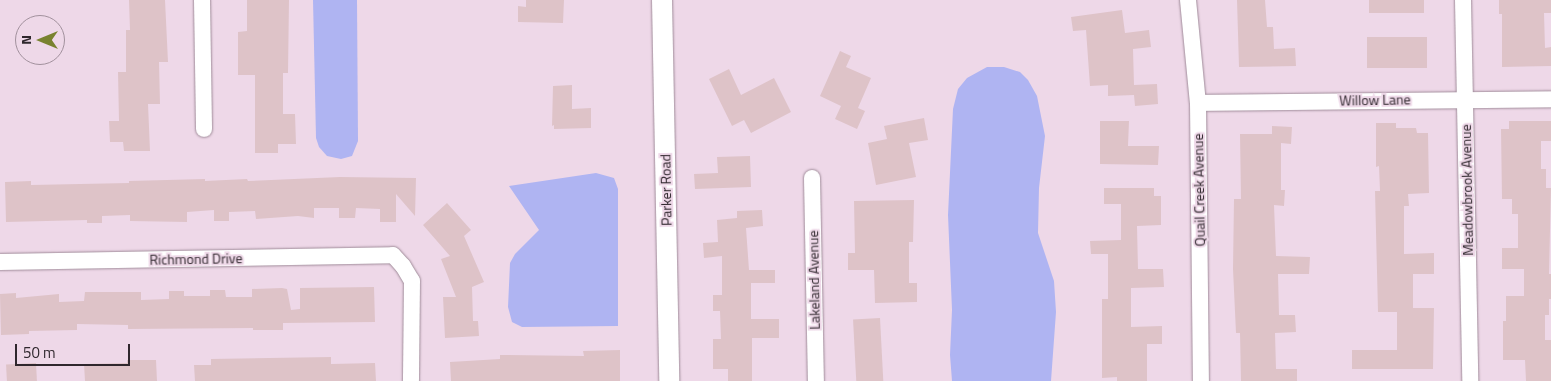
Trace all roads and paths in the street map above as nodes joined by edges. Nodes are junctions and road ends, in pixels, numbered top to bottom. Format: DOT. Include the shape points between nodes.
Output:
graph roads {
  1 [pos="202,0"];
  2 [pos="662,0"];
  3 [pos="1188,0"];
  4 [pos="1463,0"];
  5 [pos="1465,99"];
  6 [pos="1551,99"];
  7 [pos="1198,103"];
  8 [pos="204,129"];
  9 [pos="812,178"];
  10 [pos="0,262"];
  11 [pos="411,381"];
  12 [pos="669,381"];
  13 [pos="816,381"];
  14 [pos="1201,381"];
  15 [pos="1470,381"];
  1 -- 8 [label="street"];
  2 -- 12 [label="street, Parker Road"];
  3 -- 7 [label="street, Quail Creek Avenue"];
  4 -- 5 [label="street, Meadowbrook Avenue"];
  5 -- 6 [label="street, Willow Lane"];
  5 -- 7 [label="street, Willow Lane"];
  5 -- 15 [label="street, Meadowbrook Avenue"];
  7 -- 14 [label="street, Quail Creek Avenue"];
  9 -- 13 [label="street, Lakeland Avenue"];
  10 -- 11 [label="street, Richmond Drive" via="393,256 412,281"];
}
